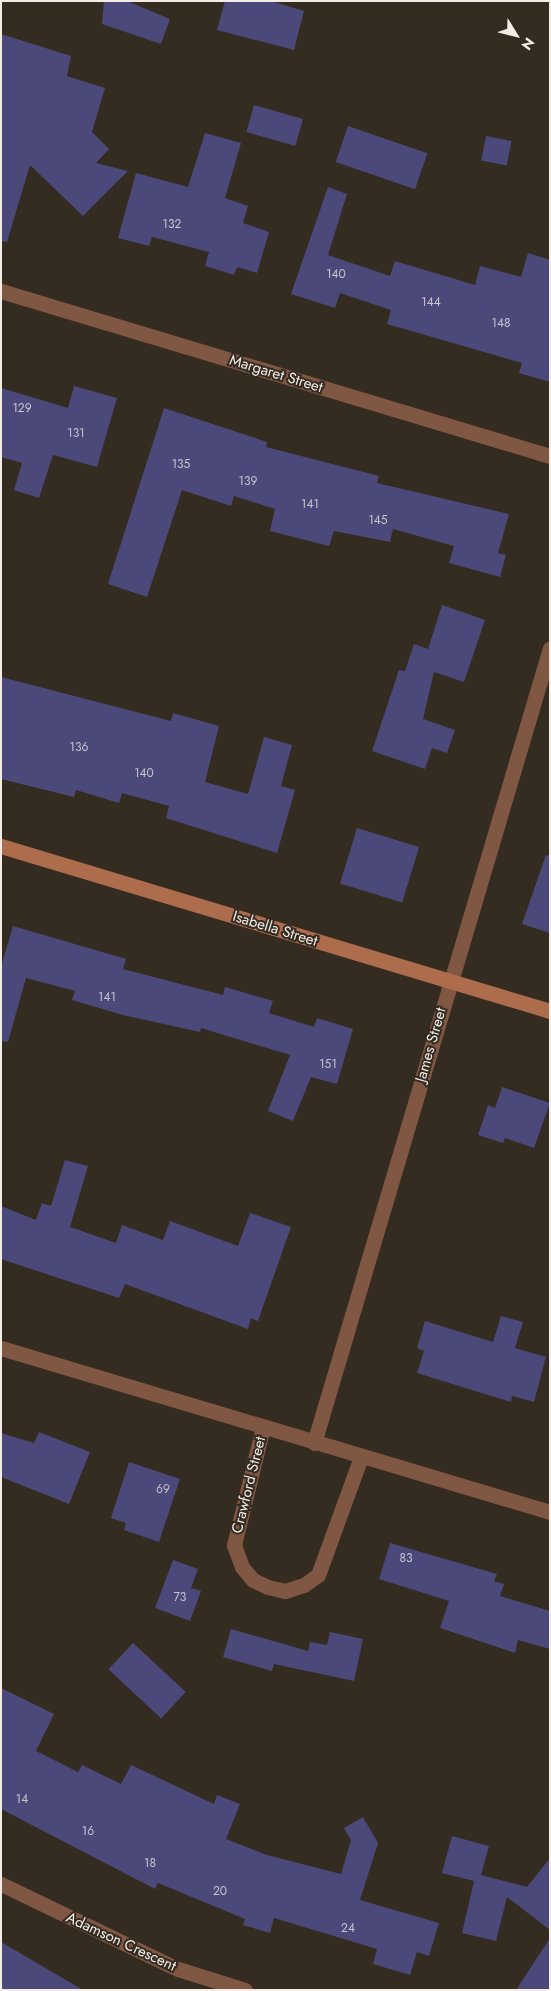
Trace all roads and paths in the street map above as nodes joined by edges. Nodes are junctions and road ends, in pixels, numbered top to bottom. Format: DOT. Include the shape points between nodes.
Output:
graph roads {
  1 [pos="1,291"];
  2 [pos="550,456"];
  3 [pos="550,648"];
  4 [pos="1,846"];
  5 [pos="449,981"];
  6 [pos="550,1011"];
  7 [pos="1,1348"];
  8 [pos="263,1427"];
  9 [pos="314,1443"];
  10 [pos="361,1457"];
  11 [pos="550,1512"];
  12 [pos="1,1884"];
  13 [pos="245,1990"];
  1 -- 2 [label="street, Margaret Street"];
  3 -- 5 [label="street, James Street"];
  4 -- 5 [label="street, Isabella Street"];
  5 -- 6 [label="street, Isabella Street"];
  5 -- 9 [label="street, James Street"];
  7 -- 8 [label="street, Crawford Street"];
  8 -- 9 [label="street, Crawford Street"];
  8 -- 10 [label="street, Crawford Street" via="234,1545 242,1567 253,1580 268,1587 285,1591 304,1586 318,1575"];
  9 -- 10 [label="street, Crawford Street"];
  10 -- 11 [label="street, Crawford Street"];
  12 -- 13 [label="street, Adamson Crescent" via="171,1966"];
}
